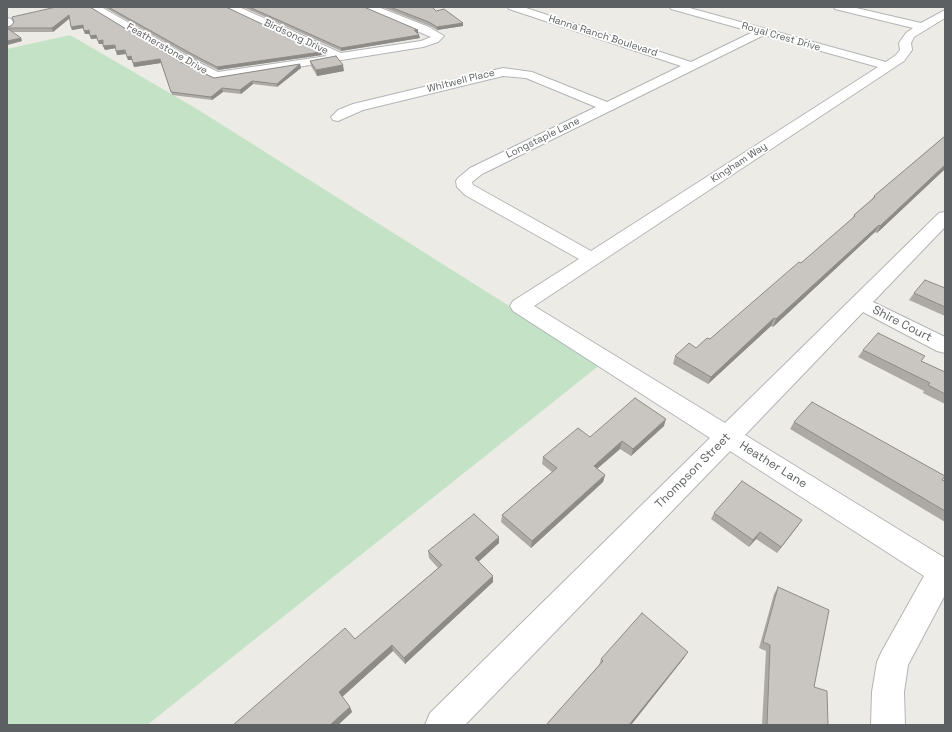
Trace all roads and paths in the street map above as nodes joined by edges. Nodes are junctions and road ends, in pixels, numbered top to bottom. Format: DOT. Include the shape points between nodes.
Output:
graph roads {
  1 [pos="94,7"];
  2 [pos="231,7"];
  3 [pos="369,7"];
  4 [pos="513,7"];
  5 [pos="675,7"];
  6 [pos="839,7"];
  7 [pos="945,13"];
  8 [pos="7,21"];
  9 [pos="7,26"];
  10 [pos="922,27"];
  11 [pos="763,32"];
  12 [pos="339,57"];
  13 [pos="692,66"];
  14 [pos="888,66"];
  15 [pos="607,107"];
  16 [pos="338,117"];
  17 [pos="945,217"];
  18 [pos="592,259"];
  19 [pos="860,303"];
  20 [pos="520,306"];
  21 [pos="945,346"];
  22 [pos="727,436"];
  23 [pos="943,573"];
  24 [pos="442,725"];
  25 [pos="888,725"];
  1 -- 12 [label="street, Featherstone Drive" via="216,76"];
  2 -- 12 [label="street, Birdsong Drive"];
  3 -- 12 [label="street, Featherstone Drive" via="438,36 423,44"];
  4 -- 13 [label="street, Hanna Ranch Boulevard"];
  5 -- 11 [label="street, Royal Crest Drive"];
  6 -- 10 [label="street"];
  7 -- 10 [label="street, Kingham Way"];
  8 -- 9 [label="street"];
  10 -- 14 [label="street, Kingham Way" via="906,39 904,54"];
  11 -- 13 [label="street, Longstaple Lane"];
  11 -- 14 [label="street, Royal Crest Drive"];
  13 -- 15 [label="street, Longstaple Lane"];
  14 -- 18 [label="street, Kingham Way"];
  15 -- 16 [label="street, Whitwell Place" via="528,75 503,72 358,107"];
  15 -- 18 [label="street, Longstaple Lane" via="476,170 464,181 465,187 471,192"];
  17 -- 19 [label="street, Thompson Street"];
  18 -- 20 [label="street, Kingham Way"];
  19 -- 21 [label="street, Shire Court"];
  19 -- 22 [label="street, Thompson Street"];
  20 -- 22 [label="street, Heather Lane"];
  22 -- 23 [label="street, Heather Lane"];
  22 -- 24 [label="street, Thompson Street"];
  23 -- 25 [label="street" via="893,662 888,692"];
}
